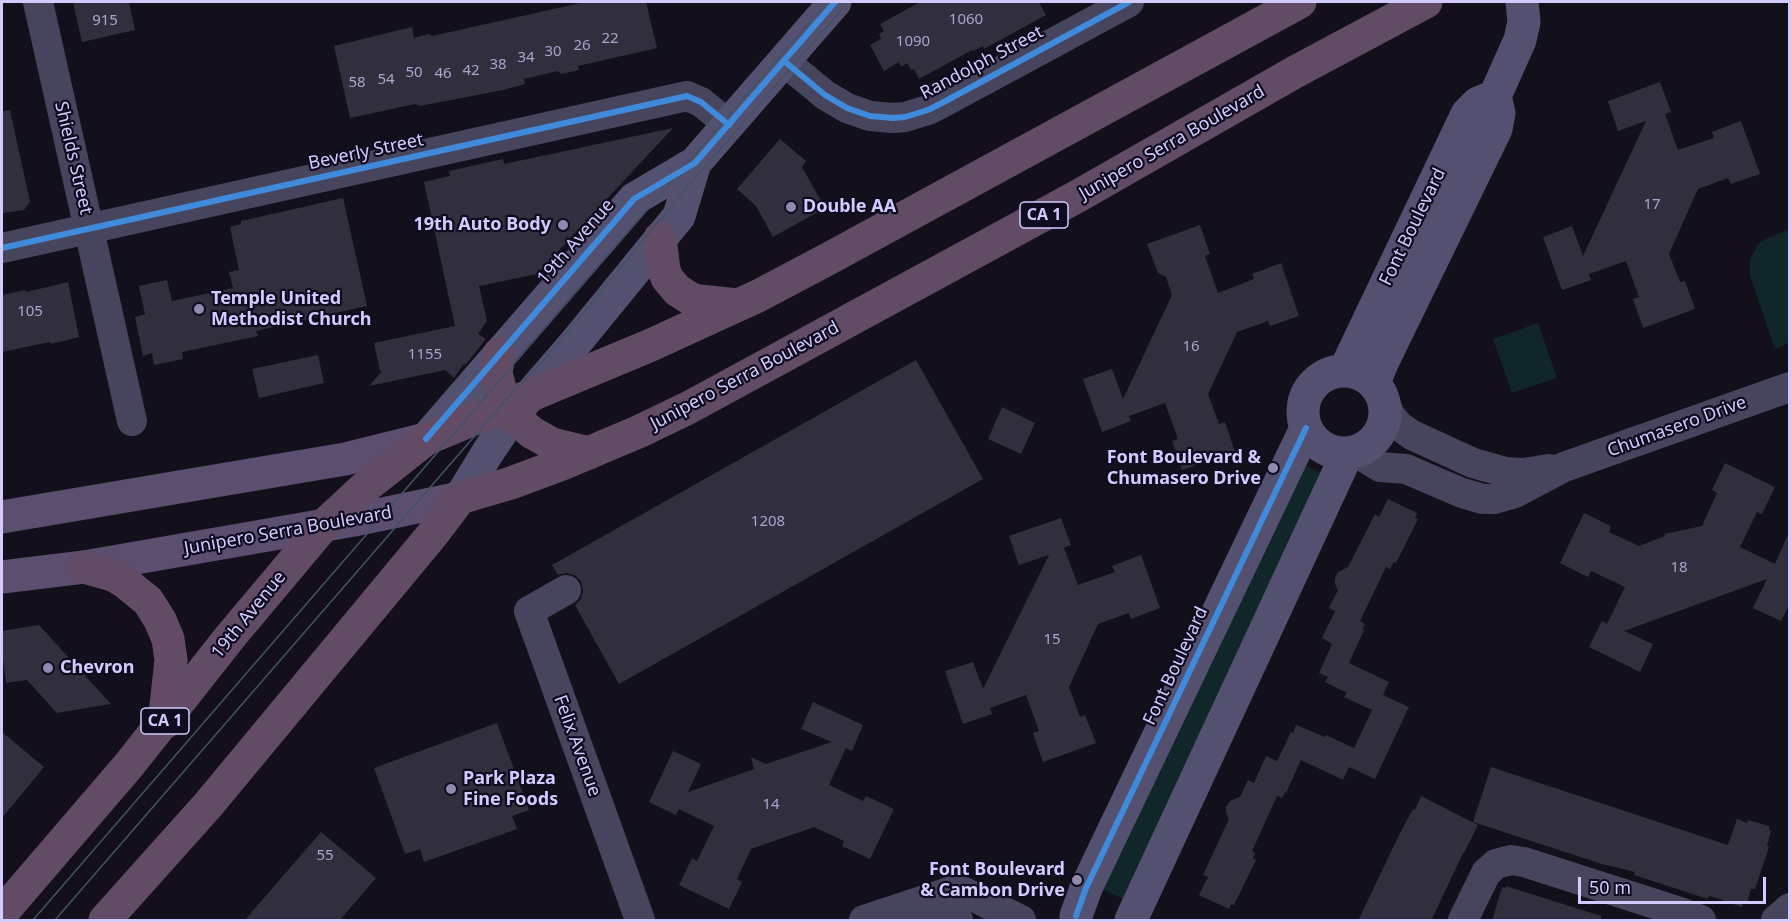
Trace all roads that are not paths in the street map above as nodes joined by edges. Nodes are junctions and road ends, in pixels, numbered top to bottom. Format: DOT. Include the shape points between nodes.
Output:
graph roads {
  1 [pos="38,2"];
  2 [pos="1129,2"];
  3 [pos="1300,2"];
  4 [pos="1426,2"];
  5 [pos="1522,2"];
  6 [pos="823,6"];
  7 [pos="784,61"];
  8 [pos="1496,96"];
  9 [pos="729,124"];
  10 [pos="696,163"];
  11 [pos="89,229"];
  12 [pos="660,238"];
  13 [pos="2,248"];
  14 [pos="738,305"];
  15 [pos="499,354"];
  16 [pos="1345,370"];
  17 [pos="1790,387"];
  18 [pos="1379,391"];
  19 [pos="516,405"];
  20 [pos="132,421"];
  21 [pos="1306,428"];
  22 [pos="426,439"];
  23 [pos="1354,452"];
  24 [pos="589,453"];
  25 [pos="1564,467"];
  26 [pos="460,498"];
  27 [pos="2,517"];
  28 [pos="324,525"];
  29 [pos="84,567"];
  30 [pos="2,577"];
  31 [pos="566,590"];
  32 [pos="164,723"];
  33 [pos="909,905"];
  34 [pos="1790,908"];
  35 [pos="2,913"];
  36 [pos="1078,919"];
  37 [pos="105,921"];
  38 [pos="640,921"];
  39 [pos="864,921"];
  40 [pos="958,921"];
  41 [pos="1021,921"];
  42 [pos="1131,921"];
  43 [pos="1463,921"];
  44 [pos="1701,921"];
  45 [pos="1776,921"];
  1 -- 11 [label="street, Shields Street"];
  2 -- 7 [label="street, Randolph Street" via="940,104 905,117 870,116 847,108"];
  3 -- 14 [label="highway, CA 1"];
  4 -- 24 [label="highway, Junipero Serra Boulevard / CA 1" via="761,369 688,408"];
  5 -- 8 [label="street, Font Boulevard" via="1524,22 1520,40"];
  6 -- 7 [label="street, 19th Avenue"];
  7 -- 9 [label="street, 19th Avenue"];
  8 -- 16 [label="street, Font Boulevard" via="1478,103 1467,114"];
  8 -- 18 [label="street, Font Boulevard" via="1496,129 1382,363"];
  9 -- 10 [label="street, 19th Avenue"];
  9 -- 11 [label="street, Beverly Street" via="687,96"];
  10 -- 12 [label="street, 19th Avenue" via="679,216"];
  10 -- 15 [label="street, 19th Avenue" via="633,199"];
  11 -- 13 [label="street, Beverly Street"];
  11 -- 20 [label="street, Shields Street"];
  12 -- 14 [label="highway" via="663,270 677,290 699,301"];
  12 -- 19 [label="street, 19th Avenue" via="577,341"];
  14 -- 19 [label="highway, CA 1"];
  15 -- 19 [label="highway" via="498,382"];
  15 -- 22 [label="street, 19th Avenue"];
  16 -- 18 [label="street" via="1365,376"];
  16 -- 21 [label="street" via="1319,378 1310,388 1302,415"];
  17 -- 25 [label="street, Chumasero Drive"];
  18 -- 23 [label="street" via="1384,422 1371,443"];
  18 -- 25 [label="street, Chumasero Drive" via="1399,426 1473,464 1523,473"];
  19 -- 22 [label="highway, CA 1"];
  19 -- 24 [label="highway" via="522,424 540,438"];
  19 -- 26 [label="street, 19th Avenue"];
  21 -- 23 [label="street" via="1322,448 1334,453"];
  21 -- 36 [label="street, Font Boulevard" via="1086,888"];
  22 -- 27 [label="main road" via="345,459"];
  22 -- 28 [label="highway, 19th Avenue / CA 1"];
  23 -- 25 [label="street, Chumasero Drive" via="1380,467 1406,469 1484,499 1515,493"];
  23 -- 42 [label="street"];
  24 -- 26 [label="highway, Junipero Serra Boulevard / CA 1"];
  26 -- 28 [label="main road, Junipero Serra Boulevard"];
  26 -- 37 [label="highway, 19th Avenue" via="208,805"];
  28 -- 29 [label="main road, Junipero Serra Boulevard"];
  28 -- 32 [label="highway, 19th Avenue / CA 1"];
  29 -- 30 [label="main road, Junipero Serra Boulevard"];
  29 -- 32 [label="highway" via="126,583 148,601 160,620 171,660"];
  31 -- 38 [label="street, Felix Avenue" via="530,611"];
  32 -- 35 [label="highway, 19th Avenue / CA 1"];
  33 -- 39 [label="street"];
  33 -- 40 [label="street" via="929,908"];
  33 -- 41 [label="street" via="952,891 964,892"];
  34 -- 45 [label="street"];
  43 -- 44 [label="street" via="1486,873 1496,864 1511,860 1524,861"];
}
